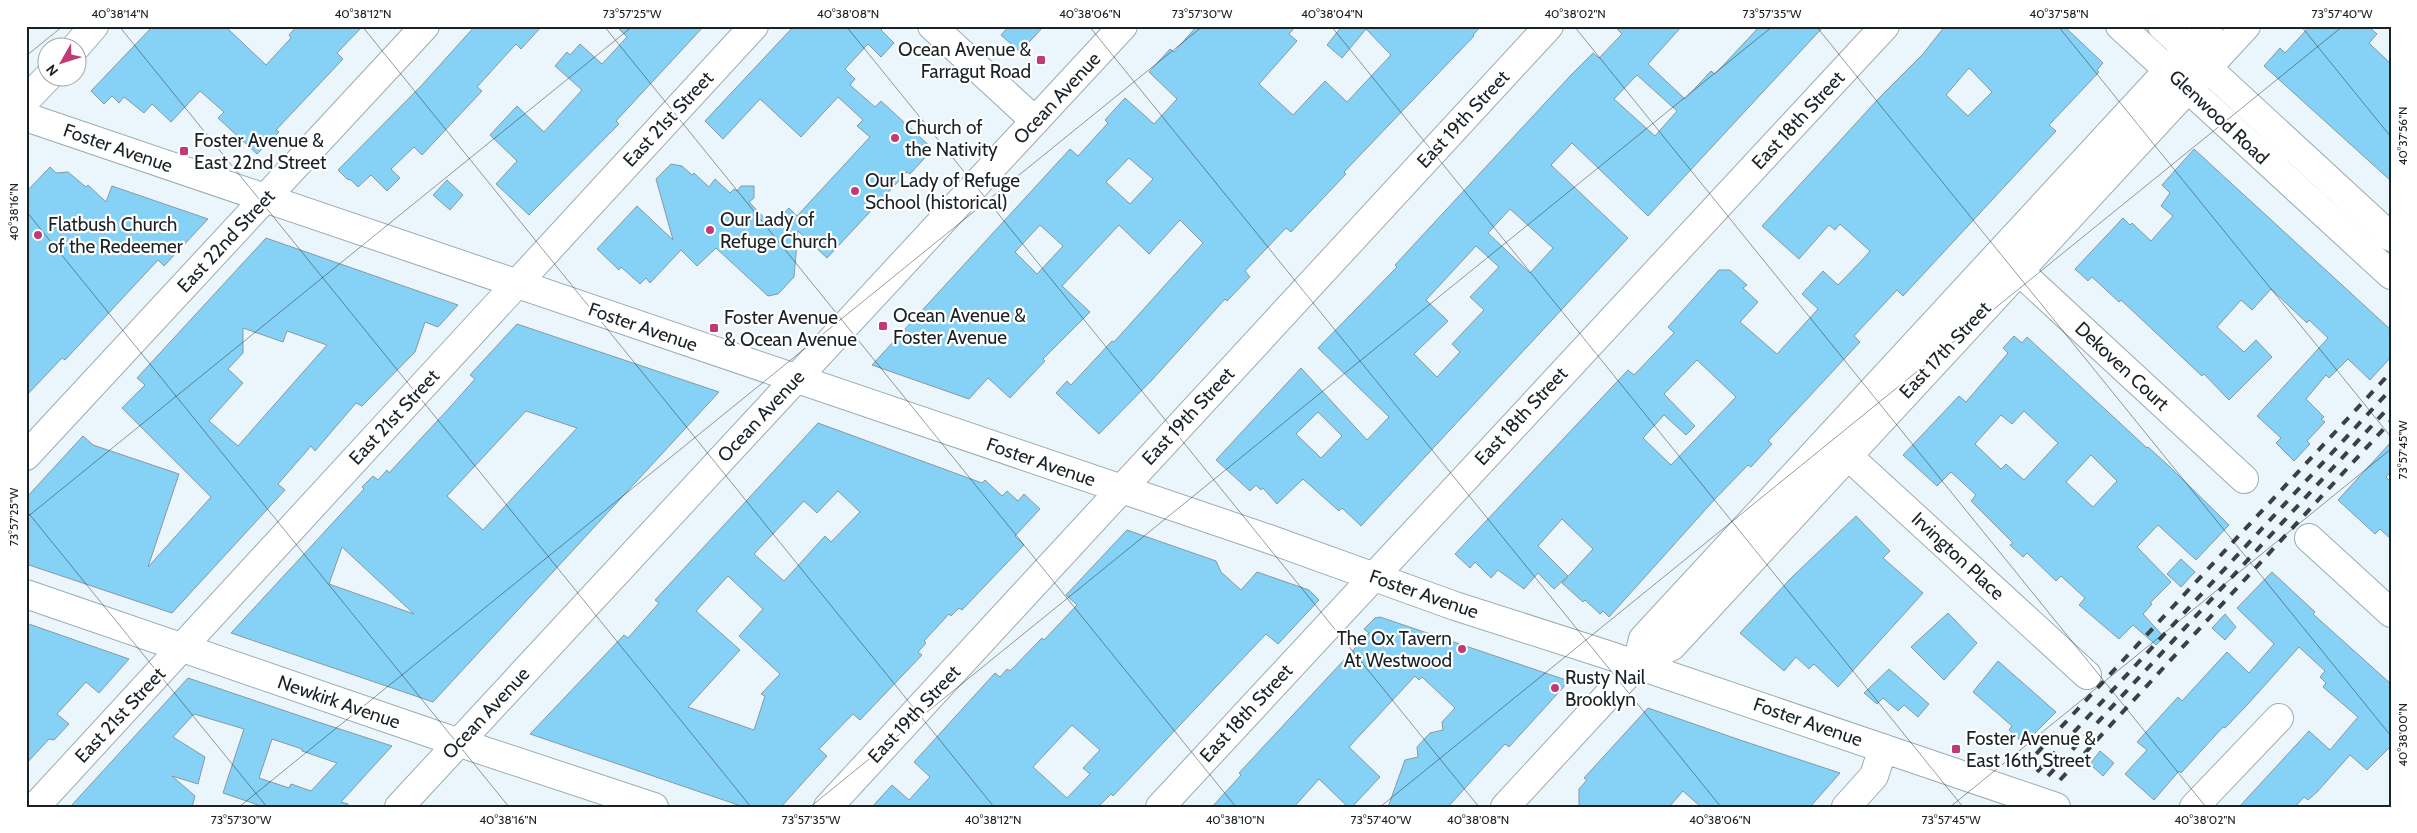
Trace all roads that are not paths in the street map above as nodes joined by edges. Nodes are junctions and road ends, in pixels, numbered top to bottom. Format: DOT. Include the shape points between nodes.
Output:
graph roads {
  1 [pos="94,26"];
  2 [pos="425,26"];
  3 [pos="754,26"];
  4 [pos="932,26"];
  5 [pos="1123,26"];
  6 [pos="1549,26"];
  7 [pos="1885,26"];
  8 [pos="2120,26"];
  9 [pos="2162,26"];
  10 [pos="2209,26"];
  11 [pos="2246,26"];
  12 [pos="84,38"];
  13 [pos="2187,50"];
  14 [pos="2207,68"];
  15 [pos="2178,80"];
  16 [pos="38,87"];
  17 [pos="26,100"];
  18 [pos="26,117"];
  19 [pos="1035,121"];
  20 [pos="2335,186"];
  21 [pos="266,199"];
  22 [pos="2318,208"];
  23 [pos="2391,237"];
  24 [pos="2010,262"];
  25 [pos="2391,275"];
  26 [pos="516,284"];
  27 [pos="796,379"];
  28 [pos="1838,447"];
  29 [pos="26,456"];
  30 [pos="2244,480"];
  31 [pos="1121,489"];
  32 [pos="2309,538"];
  33 [pos="1372,577"];
  34 [pos="26,594"];
  35 [pos="2391,613"];
  36 [pos="182,647"];
  37 [pos="1637,664"];
  38 [pos="2087,675"];
  39 [pos="2279,718"];
  40 [pos="459,742"];
  41 [pos="1883,748"];
  42 [pos="35,807"];
  43 [pos="400,807"];
  44 [pos="654,807"];
  45 [pos="828,807"];
  46 [pos="1160,807"];
  47 [pos="1506,807"];
  48 [pos="1846,807"];
  49 [pos="2056,807"];
  50 [pos="2194,807"];
  1 -- 12 [label="street"];
  2 -- 21 [label="street, East 22nd Street"];
  3 -- 26 [label="street, East 21st Street"];
  4 -- 19 [label="street"];
  5 -- 19 [label="street, Ocean Avenue"];
  6 -- 31 [label="street, East 19th Street"];
  7 -- 33 [label="street, East 18th Street"];
  8 -- 15 [label="street, Glenwood Road"];
  9 -- 13 [label="street, Glenwood Road"];
  10 -- 13 [label="street, East 17th Street"];
  11 -- 14 [label="street, East 17th Street"];
  13 -- 14 [label="street, Glenwood Road"];
  13 -- 15 [label="street, East 17th Street"];
  14 -- 15 [label="street, East 17th Street"];
  14 -- 20 [label="street, Glenwood Road"];
  15 -- 22 [label="street, Glenwood Road"];
  15 -- 24 [label="street, East 17th Street"];
  16 -- 17 [label="street"];
  18 -- 21 [label="street, Foster Avenue"];
  19 -- 27 [label="street, Ocean Avenue"];
  20 -- 22 [label="street"];
  20 -- 23 [label="street, Glenwood Road"];
  21 -- 26 [label="street, Foster Avenue"];
  21 -- 29 [label="street, East 22nd Street"];
  22 -- 25 [label="street, Glenwood Road"];
  24 -- 28 [label="street, East 17th Street"];
  24 -- 30 [label="street, Dekoven Court"];
  26 -- 27 [label="street, Foster Avenue"];
  26 -- 36 [label="street, East 21st Street"];
  27 -- 31 [label="street, Foster Avenue"];
  27 -- 40 [label="street, Ocean Avenue"];
  28 -- 37 [label="street, East 17th Street" via="1672,646"];
  28 -- 38 [label="street, Irvington Place"];
  31 -- 33 [label="street, Foster Avenue"];
  31 -- 45 [label="street, East 19th Street"];
  32 -- 35 [label="street"];
  33 -- 37 [label="street, Foster Avenue"];
  33 -- 46 [label="street, East 18th Street"];
  34 -- 36 [label="street, Newkirk Avenue"];
  36 -- 40 [label="street, Newkirk Avenue"];
  36 -- 42 [label="street, East 21st Street"];
  37 -- 41 [label="street, Foster Avenue"];
  37 -- 47 [label="street, East 17th Street"];
  39 -- 50 [label="street"];
  40 -- 43 [label="street, Ocean Avenue"];
  40 -- 44 [label="street, Newkirk Avenue"];
  41 -- 48 [label="street" via="1874,776"];
  41 -- 49 [label="street, Foster Avenue"];
}
